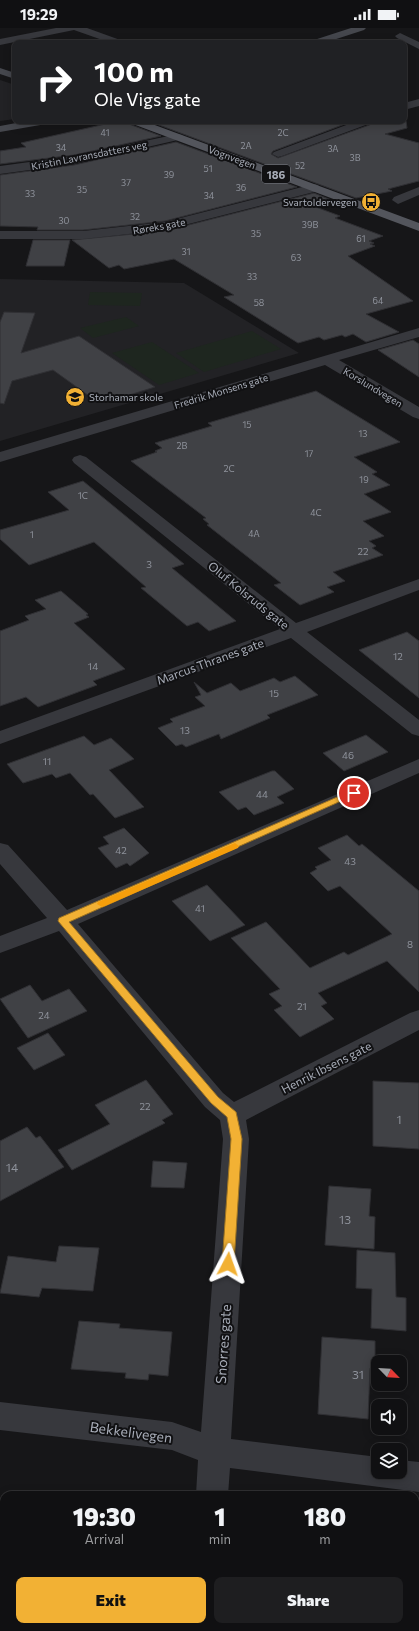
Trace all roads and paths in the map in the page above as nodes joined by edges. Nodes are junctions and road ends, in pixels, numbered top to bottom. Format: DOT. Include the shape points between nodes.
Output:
graph roads {
  1 [pos="71,28"];
  2 [pos="78,28"];
  3 [pos="361,28"];
  4 [pos="400,36"];
  5 [pos="112,40"];
  6 [pos="323,40"];
  7 [pos="0,42"];
  8 [pos="419,46"];
  9 [pos="0,71"];
  10 [pos="12,75"];
  11 [pos="419,102"];
  12 [pos="407,106"];
  13 [pos="29,124"];
  14 [pos="142,124"];
  15 [pos="358,124"];
  16 [pos="0,129"];
  17 [pos="178,137"];
  18 [pos="278,154"];
  19 [pos="0,170"];
  20 [pos="314,188"];
  21 [pos="419,191"];
  22 [pos="398,200"];
  23 [pos="419,227"];
  24 [pos="0,235"];
  25 [pos="419,332"];
  26 [pos="328,360"];
  27 [pos="419,414"];
  28 [pos="0,457"];
  29 [pos="80,460"];
  30 [pos="419,584"];
  31 [pos="293,631"];
  32 [pos="419,730"];
  33 [pos="0,738"];
  34 [pos="419,765"];
  35 [pos="0,850"];
  36 [pos="63,921"];
  37 [pos="0,945"];
  38 [pos="419,1020"];
  39 [pos="232,1115"];
  40 [pos="0,1416"];
  41 [pos="216,1452"];
  42 [pos="371,1471"];
  43 [pos="407,1476"];
  44 [pos="419,1477"];
  45 [pos="212,1491"];
  1 -- 7 [label="street"];
  2 -- 5 [label="street"];
  3 -- 6 [label="main road"];
  4 -- 8 [label="street"];
  9 -- 10 [label="main road"];
  11 -- 12 [label="street"];
  13 -- 16 [label="main road"];
  14 -- 17 [label="main road, Vognvegen / 186"];
  15 -- 18 [label="street"];
  17 -- 19 [label="street, Kristin Lavransdatters veg" via="74,160"];
  17 -- 20 [label="main road, Vognvegen / 186"];
  20 -- 23 [label="main road, Vognvegen / 186"];
  20 -- 24 [label="street, Røreks gate" via="165,226 83,235"];
  21 -- 22 [label="street"];
  25 -- 26 [label="street, Fredrik Monsens gate"];
  26 -- 27 [label="street, Korslundvegen"];
  26 -- 28 [label="street, Fredrik Monsens gate"];
  29 -- 31 [label="street, Oluf Kolsruds gate"];
  30 -- 31 [label="street, Marcus Thranes gate"];
  31 -- 32 [label="street, Oluf Kolsruds gate"];
  31 -- 33 [label="street, Marcus Thranes gate"];
  34 -- 36 [label="street"];
  35 -- 36 [label="street"];
  36 -- 37 [label="street"];
  36 -- 39 [label="street" via="214,1100"];
  38 -- 39 [label="street, Henrik Ibsens gate"];
  39 -- 41 [label="street, Snorres gate" via="236,1139"];
  40 -- 41 [label="street, Bekkelivegen" via="172,1436"];
  41 -- 42 [label="street, Bekkelivegen"];
  41 -- 45 [label="street, Snorres gate"];
  43 -- 44 [label="street, Bekkelivegen"];
}
